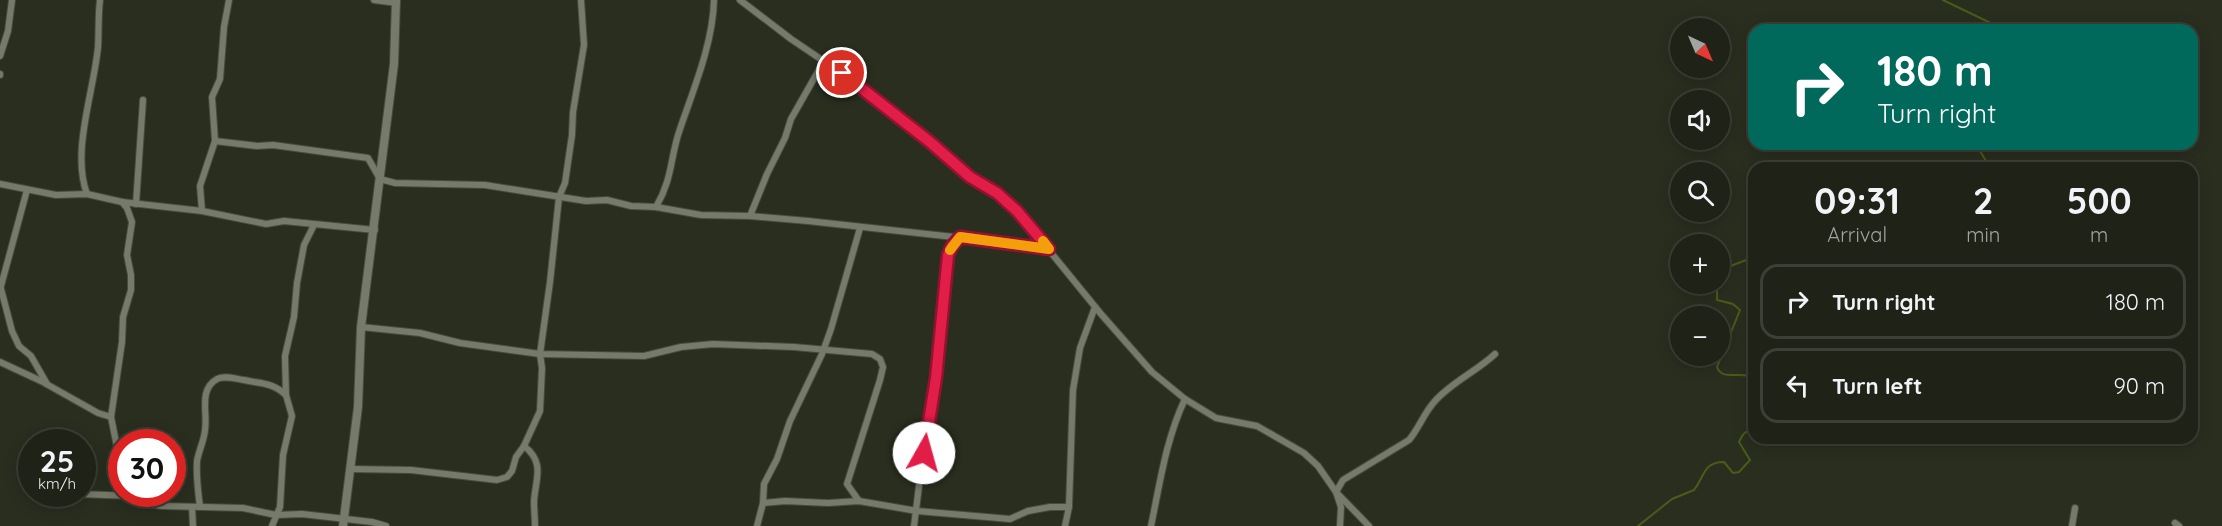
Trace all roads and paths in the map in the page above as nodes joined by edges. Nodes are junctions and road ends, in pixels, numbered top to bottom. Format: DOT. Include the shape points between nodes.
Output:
graph roads {
  1 [pos="12,0"];
  2 [pos="100,0"];
  3 [pos="229,0"];
  4 [pos="374,0"];
  5 [pos="581,0"];
  6 [pos="714,0"];
  7 [pos="740,0"];
  8 [pos="397,2"];
  9 [pos="0,56"];
  10 [pos="824,61"];
  11 [pos="144,100"];
  12 [pos="214,141"];
  13 [pos="380,179"];
  14 [pos="0,184"];
  15 [pos="27,190"];
  16 [pos="87,194"];
  17 [pos="559,197"];
  18 [pos="122,202"];
  19 [pos="136,204"];
  20 [pos="656,207"];
  21 [pos="202,211"];
  22 [pos="750,216"];
  23 [pos="314,225"];
  24 [pos="860,228"];
  25 [pos="375,230"];
  26 [pos="960,237"];
  27 [pos="1049,249"];
  28 [pos="1,285"];
  29 [pos="1095,307"];
  30 [pos="361,327"];
  31 [pos="823,350"];
  32 [pos="540,354"];
  33 [pos="1496,354"];
  34 [pos="0,362"];
  35 [pos="47,384"];
  36 [pos="286,395"];
  37 [pos="1185,399"];
  38 [pos="111,417"];
  39 [pos="113,429"];
  40 [pos="524,446"];
  41 [pos="351,469"];
  42 [pos="1336,492"];
  43 [pos="859,501"];
  44 [pos="763,503"];
  45 [pos="186,507"];
  46 [pos="192,507"];
  47 [pos="200,507"];
  48 [pos="1070,507"];
  49 [pos="2075,508"];
  50 [pos="917,511"];
  51 [pos="276,515"];
  52 [pos="344,522"];
  53 [pos="192,526"];
  54 [pos="272,526"];
  55 [pos="386,526"];
  56 [pos="535,526"];
  57 [pos="757,526"];
  58 [pos="914,526"];
  59 [pos="1065,526"];
  60 [pos="1151,526"];
  61 [pos="1340,526"];
  62 [pos="1369,526"];
  63 [pos="2072,526"];
  1 -- 9 [label="street"];
  2 -- 16 [label="street" via="98,47 84,128 82,180"];
  3 -- 12 [label="street" via="220,79 212,97"];
  4 -- 8 [label="street"];
  5 -- 17 [label="street" via="584,45 565,183"];
  6 -- 20 [label="street" via="711,27 691,101 679,130 666,190"];
  7 -- 10 [label="street"];
  8 -- 13 [label="street"];
  10 -- 22 [label="street" via="791,119"];
  10 -- 27 [label="street" via="970,177 997,193"];
  11 -- 19 [label="street"];
  12 -- 13 [label="street" via="368,158"];
  12 -- 21 [label="street" via="200,186"];
  13 -- 17 [label="street" via="395,183 485,185"];
  13 -- 25 [label="street"];
  14 -- 15 [label="street"];
  15 -- 16 [label="street" via="56,195"];
  15 -- 28 [label="street"];
  16 -- 18 [label="street"];
  17 -- 20 [label="street"];
  17 -- 32 [label="street"];
  18 -- 19 [label="street"];
  18 -- 38 [label="street" via="132,222 127,255 131,275"];
  19 -- 21 [label="street"];
  20 -- 22 [label="street" via="701,215"];
  21 -- 23 [label="street" via="266,224 284,221"];
  22 -- 24 [label="street"];
  23 -- 25 [label="street"];
  23 -- 36 [label="street" via="304,245 297,283 285,356"];
  24 -- 26 [label="street"];
  24 -- 31 [label="street"];
  25 -- 30 [label="street"];
  26 -- 27 [label="street"];
  26 -- 50 [label="street" via="948,255"];
  27 -- 29 [label="street"];
  28 -- 35 [label="street" via="12,331"];
  29 -- 37 [label="street" via="1152,372"];
  29 -- 48 [label="street" via="1080,348 1073,390"];
  30 -- 32 [label="street"];
  30 -- 41 [label="street"];
  31 -- 32 [label="street" via="713,344 644,356"];
  31 -- 43 [label="street" via="872,354 883,367 847,484"];
  31 -- 44 [label="street" via="764,484"];
  32 -- 40 [label="street" via="540,411"];
  33 -- 42 [label="street" via="1436,400 1409,440 1343,480"];
  34 -- 35 [label="street"];
  35 -- 38 [label="street"];
  36 -- 47 [label="street" via="268,383 230,377 218,378 211,384 204,401 205,432 197,463"];
  36 -- 51 [label="street" via="292,416"];
  37 -- 42 [label="street" via="1216,418 1257,426 1304,453"];
  37 -- 60 [label="street" via="1166,448"];
  38 -- 39 [label="street"];
  40 -- 41 [label="street" via="512,471 497,480 411,470"];
  40 -- 56 [label="street" via="538,468"];
  41 -- 52 [label="street"];
  42 -- 61 [label="street" via="1341,507"];
  42 -- 62 [label="street"];
  43 -- 44 [label="street"];
  43 -- 50 [label="street"];
  44 -- 57 [label="street"];
  45 -- 46 [label="street"];
  46 -- 47 [label="street"];
  46 -- 53 [label="street"];
  47 -- 51 [label="street" via="243,508"];
  48 -- 50 [label="street" via="1028,511 1010,519"];
  48 -- 59 [label="street"];
  49 -- 63 [label="street"];
  50 -- 58 [label="street"];
  51 -- 52 [label="street" via="302,514"];
  51 -- 54 [label="street"];
  52 -- 55 [label="street"];
}
